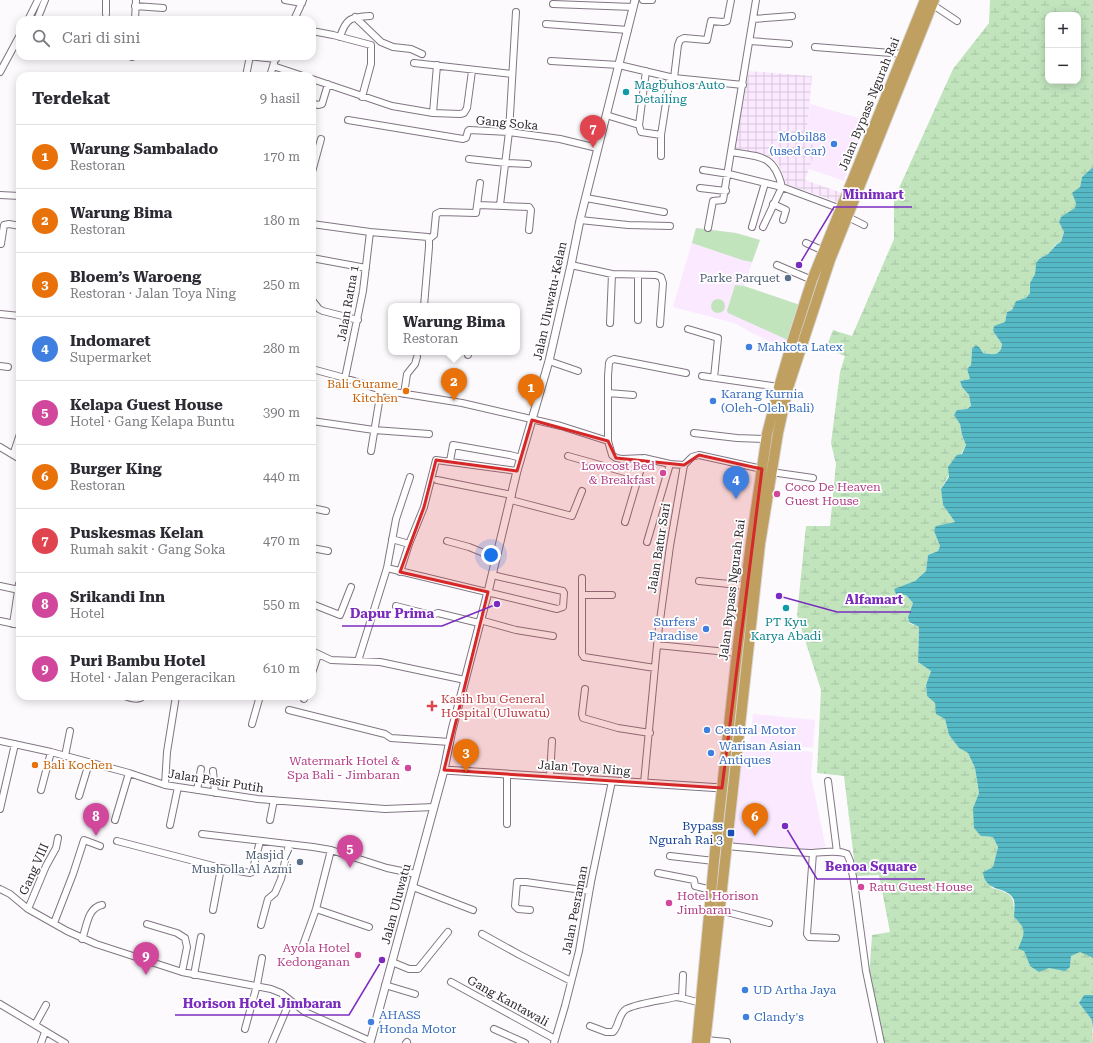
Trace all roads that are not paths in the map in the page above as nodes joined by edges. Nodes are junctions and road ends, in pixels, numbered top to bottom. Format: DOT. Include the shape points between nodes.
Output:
graph roads {
  1 [pos="38,0"];
  2 [pos="45,0"];
  3 [pos="106,0"];
  4 [pos="285,0"];
  5 [pos="644,0"];
  6 [pos="652,0"];
  7 [pos="731,0"];
  8 [pos="756,0"];
  9 [pos="302,2"];
  10 [pos="931,2"];
  11 [pos="136,3"];
  12 [pos="634,3"];
  13 [pos="553,4"];
  14 [pos="163,8"];
  15 [pos="516,12"];
  16 [pos="106,14"];
  17 [pos="30,16"];
  18 [pos="39,16"];
  19 [pos="135,16"];
  20 [pos="296,16"];
  21 [pos="370,16"];
  22 [pos="792,16"];
  23 [pos="354,18"];
  24 [pos="753,19"];
  25 [pos="957,21"];
  26 [pos="546,24"];
  27 [pos="628,30"];
  28 [pos="316,33"];
  29 [pos="340,37"];
  30 [pos="750,41"];
  31 [pos="16,42"];
  32 [pos="789,44"];
  33 [pos="815,47"];
  34 [pos="422,54"];
  35 [pos="904,54"];
  36 [pos="248,60"];
  37 [pos="275,60"];
  38 [pos="551,61"];
  39 [pos="414,63"];
  40 [pos="437,65"];
  41 [pos="619,65"];
  42 [pos="273,66"];
  43 [pos="472,71"];
  44 [pos="646,71"];
  45 [pos="0,72"];
  46 [pos="247,72"];
  47 [pos="271,72"];
  48 [pos="291,72"];
  49 [pos="512,74"];
  50 [pos="672,78"];
  51 [pos="316,80"];
  52 [pos="328,84"];
  53 [pos="743,85"];
  54 [pos="362,97"];
  55 [pos="316,104"];
  56 [pos="433,113"];
  57 [pos="606,115"];
  58 [pos="348,120"];
  59 [pos="639,125"];
  60 [pos="509,132"];
  61 [pos="661,135"];
  62 [pos="321,139"];
  63 [pos="597,148"];
  64 [pos="731,152"];
  65 [pos="662,156"];
  66 [pos="316,157"];
  67 [pos="469,159"];
  68 [pos="506,163"];
  69 [pos="528,164"];
  70 [pos="703,170"];
  71 [pos="728,174"];
  72 [pos="480,183"];
  73 [pos="764,183"];
  74 [pos="782,187"];
  75 [pos="700,188"];
  76 [pos="726,191"];
  77 [pos="0,195"];
  78 [pos="16,196"];
  79 [pos="586,198"];
  80 [pos="773,204"];
  81 [pos="478,205"];
  82 [pos="500,205"];
  83 [pos="841,209"];
  84 [pos="664,212"];
  85 [pos="848,217"];
  86 [pos="580,220"];
  87 [pos="783,220"];
  88 [pos="16,225"];
  89 [pos="316,225"];
  90 [pos="864,225"];
  91 [pos="670,226"];
  92 [pos="752,227"];
  93 [pos="763,227"];
  94 [pos="708,228"];
  95 [pos="529,230"];
  96 [pos="370,232"];
  97 [pos="429,239"];
  98 [pos="806,243"];
  99 [pos="1,244"];
  100 [pos="824,251"];
  101 [pos="316,259"];
  102 [pos="571,265"];
  103 [pos="777,265"];
  104 [pos="366,268"];
  105 [pos="612,274"];
  106 [pos="638,275"];
  107 [pos="812,280"];
  108 [pos="424,303"];
  109 [pos="316,304"];
  110 [pos="0,314"];
  111 [pos="16,316"];
  112 [pos="358,320"];
  113 [pos="638,320"];
  114 [pos="610,323"];
  115 [pos="660,324"];
  116 [pos="688,329"];
  117 [pos="417,357"];
  118 [pos="549,361"];
  119 [pos="0,366"];
  120 [pos="8,368"];
  121 [pos="316,369"];
  122 [pos="578,370"];
  123 [pos="686,373"];
  124 [pos="702,376"];
  125 [pos="345,378"];
  126 [pos="714,378"];
  127 [pos="779,387"];
  128 [pos="381,390"];
  129 [pos="608,393"];
  130 [pos="404,394"];
  131 [pos="633,395"];
  132 [pos="532,420"];
  133 [pos="316,422"];
  134 [pos="374,430"];
  135 [pos="694,433"];
  136 [pos="429,434"];
  137 [pos="766,439"];
  138 [pos="608,441"];
  139 [pos="16,446"];
  140 [pos="0,447"];
  141 [pos="371,451"];
  142 [pos="13,455"];
  143 [pos="568,456"];
  144 [pos="16,457"];
  145 [pos="521,458"];
  146 [pos="644,458"];
  147 [pos="450,461"];
  148 [pos="670,464"];
  149 [pos="684,465"];
  150 [pos="517,471"];
  151 [pos="766,471"];
  152 [pos="639,476"];
  153 [pos="410,477"];
  154 [pos="813,478"];
  155 [pos="437,480"];
  156 [pos="582,491"];
  157 [pos="511,498"];
  158 [pos="316,509"];
  159 [pos="326,511"];
  160 [pos="625,522"];
  161 [pos="392,539"];
  162 [pos="447,541"];
  163 [pos="647,542"];
  164 [pos="409,544"];
  165 [pos="316,549"];
  166 [pos="328,552"];
  167 [pos="496,558"];
  168 [pos="387,568"];
  169 [pos="400,572"];
  170 [pos="492,575"];
  171 [pos="582,578"];
  172 [pos="699,580"];
  173 [pos="0,586"];
  174 [pos="16,587"];
  175 [pos="351,587"];
  176 [pos="745,588"];
  177 [pos="488,592"];
  178 [pos="582,595"];
  179 [pos="612,595"];
  180 [pos="16,606"];
  181 [pos="316,606"];
  182 [pos="396,606"];
  183 [pos="0,621"];
  184 [pos="480,622"];
  185 [pos="13,624"];
  186 [pos="16,624"];
  187 [pos="554,636"];
  188 [pos="657,645"];
  189 [pos="316,653"];
  190 [pos="737,653"];
  191 [pos="358,661"];
  192 [pos="655,668"];
  193 [pos="465,680"];
  194 [pos="585,689"];
  195 [pos="175,700"];
  196 [pos="259,700"];
  197 [pos="289,710"];
  198 [pos="252,724"];
  199 [pos="70,731"];
  200 [pos="650,733"];
  201 [pos="552,740"];
  202 [pos="0,741"];
  203 [pos="450,742"];
  204 [pos="15,744"];
  205 [pos="51,752"];
  206 [pos="65,756"];
  207 [pos="89,763"];
  208 [pos="201,769"];
  209 [pos="444,770"];
  210 [pos="213,771"];
  211 [pos="129,773"];
  212 [pos="507,774"];
  213 [pos="550,776"];
  214 [pos="612,780"];
  215 [pos="828,781"];
  216 [pos="644,783"];
  217 [pos="165,785"];
  218 [pos="178,787"];
  219 [pos="727,789"];
  220 [pos="41,790"];
  221 [pos="197,790"];
  222 [pos="215,793"];
  223 [pos="79,796"];
  224 [pos="274,800"];
  225 [pos="434,807"];
  226 [pos="0,809"];
  227 [pos="115,820"];
  228 [pos="270,820"];
  229 [pos="507,824"];
  230 [pos="170,825"];
  231 [pos="202,834"];
  232 [pos="58,838"];
  233 [pos="260,841"];
  234 [pos="117,842"];
  235 [pos="289,844"];
  236 [pos="100,846"];
  237 [pos="726,846"];
  238 [pos="331,850"];
  239 [pos="838,852"];
  240 [pos="813,853"];
  241 [pos="670,856"];
  242 [pos="714,861"];
  243 [pos="221,868"];
  244 [pos="658,872"];
  245 [pos="416,874"];
  246 [pos="413,887"];
  247 [pos="0,889"];
  248 [pos="712,890"];
  249 [pos="589,891"];
  250 [pos="102,905"];
  251 [pos="316,908"];
  252 [pos="28,909"];
  253 [pos="213,910"];
  254 [pos="473,910"];
  255 [pos="530,910"];
  256 [pos="719,910"];
  257 [pos="54,923"];
  258 [pos="769,923"];
  259 [pos="147,924"];
  260 [pos="261,925"];
  261 [pos="369,926"];
  262 [pos="448,932"];
  263 [pos="482,934"];
  264 [pos="201,937"];
  265 [pos="836,938"];
  266 [pos="82,939"];
  267 [pos="303,945"];
  268 [pos="262,958"];
  269 [pos="392,962"];
  270 [pos="182,972"];
  271 [pos="194,975"];
  272 [pos="683,975"];
  273 [pos="572,981"];
  274 [pos="451,982"];
  275 [pos="257,985"];
  276 [pos="385,985"];
  277 [pos="415,994"];
  278 [pos="682,998"];
  279 [pos="290,1001"];
  280 [pos="701,1003"];
  281 [pos="0,1004"];
  282 [pos="46,1005"];
  283 [pos="35,1025"];
  284 [pos="590,1026"];
  285 [pos="245,1029"];
  286 [pos="494,1029"];
  287 [pos="45,1032"];
  288 [pos="516,1041"];
  289 [pos="554,1041"];
  290 [pos="370,1042"];
  291 [pos="702,1042"];
  292 [pos="727,1042"];
  293 [pos="41,1043"];
  294 [pos="65,1043"];
  295 [pos="272,1043"];
  296 [pos="524,1043"];
  297 [pos="881,1043"];
  1 -- 17 [label="street"];
  2 -- 18 [label="street"];
  3 -- 16 [label="street"];
  4 -- 9 [label="street"];
  5 -- 6 [label="street"];
  7 -- 50 [label="street" via="727,21 711,21 707,40 680,40"];
  8 -- 24 [label="street"];
  9 -- 20 [label="street"];
  10 -- 25 [label="street"];
  10 -- 35 [label="highway, Jalan Bypass Ngurah Rai"];
  10 -- 85 [label="highway, Jalan Bypass Ngurah Rai"];
  11 -- 14 [label="street"];
  11 -- 19 [label="street"];
  12 -- 13 [label="street"];
  12 -- 27 [label="street, Jalan Uluwatu-Kelan"];
  15 -- 49 [label="street"];
  21 -- 23 [label="street"];
  22 -- 24 [label="street"];
  23 -- 29 [label="street" via="346,22"];
  23 -- 34 [label="street" via="381,42"];
  24 -- 30 [label="street"];
  26 -- 27 [label="street"];
  27 -- 41 [label="street, Jalan Uluwatu-Kelan"];
  28 -- 29 [label="street"];
  29 -- 54 [label="street" via="371,46 371,64"];
  30 -- 32 [label="street"];
  30 -- 53 [label="street"];
  31 -- 45 [label="street"];
  33 -- 35 [label="street"];
  35 -- 83 [label="highway, Jalan Bypass Ngurah Rai"];
  36 -- 46 [label="street"];
  37 -- 42 [label="street"];
  38 -- 41 [label="street"];
  39 -- 40 [label="street"];
  40 -- 43 [label="street"];
  40 -- 56 [label="street"];
  41 -- 44 [label="street"];
  41 -- 57 [label="street, Jalan Uluwatu-Kelan"];
  42 -- 47 [label="street"];
  42 -- 48 [label="street"];
  43 -- 49 [label="street"];
  43 -- 56 [label="street" via="467,108 464,113"];
  44 -- 50 [label="street"];
  44 -- 59 [label="street"];
  49 -- 60 [label="street"];
  50 -- 53 [label="street"];
  50 -- 61 [label="street"];
  51 -- 52 [label="street"];
  52 -- 54 [label="street"];
  52 -- 55 [label="street" via="322,104"];
  53 -- 64 [label="street"];
  54 -- 56 [label="street" via="392,106"];
  57 -- 59 [label="street"];
  57 -- 63 [label="street, Jalan Uluwatu-Kelan"];
  58 -- 60 [label="street, Gang Soka" via="463,138 466,138 469,130"];
  59 -- 61 [label="street" via="641,132"];
  60 -- 63 [label="street, Gang Soka" via="560,139"];
  60 -- 68 [label="street"];
  61 -- 65 [label="street"];
  62 -- 66 [label="street"];
  63 -- 79 [label="street, Jalan Uluwatu-Kelan"];
  64 -- 71 [label="street"];
  64 -- 74 [label="street" via="768,160 775,169"];
  67 -- 68 [label="street"];
  68 -- 69 [label="street"];
  68 -- 82 [label="street"];
  70 -- 71 [label="street"];
  71 -- 73 [label="street"];
  71 -- 76 [label="street"];
  72 -- 81 [label="street"];
  73 -- 74 [label="street"];
  73 -- 92 [label="street"];
  74 -- 80 [label="street"];
  74 -- 83 [label="street"];
  75 -- 76 [label="street"];
  76 -- 94 [label="street" via="723,200 713,201"];
  77 -- 78 [label="street"];
  79 -- 84 [label="street"];
  79 -- 86 [label="street, Jalan Uluwatu-Kelan"];
  80 -- 87 [label="street" via="786,210"];
  80 -- 93 [label="street"];
  81 -- 82 [label="street"];
  81 -- 97 [label="street" via="475,213 437,213 434,235"];
  82 -- 95 [label="street" via="531,208"];
  83 -- 100 [label="highway, Jalan Bypass Ngurah Rai"];
  85 -- 90 [label="street"];
  85 -- 151 [label="highway, Jalan Bypass Ngurah Rai" via="830,260 788,388"];
  86 -- 91 [label="street"];
  86 -- 102 [label="street, Jalan Uluwatu-Kelan"];
  88 -- 99 [label="street" via="4,225"];
  89 -- 96 [label="street"];
  96 -- 97 [label="street" via="424,236"];
  96 -- 104 [label="street, Jalan Ratna 1"];
  97 -- 108 [label="street"];
  98 -- 100 [label="street"];
  100 -- 107 [label="highway, Jalan Bypass Ngurah Rai"];
  101 -- 104 [label="street"];
  102 -- 105 [label="street"];
  102 -- 118 [label="street, Jalan Uluwatu-Kelan"];
  103 -- 107 [label="street"];
  104 -- 112 [label="street, Jalan Ratna 1"];
  105 -- 106 [label="street"];
  105 -- 114 [label="street"];
  106 -- 113 [label="street"];
  106 -- 115 [label="street" via="656,275 662,278"];
  107 -- 127 [label="highway, Jalan Bypass Ngurah Rai"];
  109 -- 112 [label="street" via="321,310"];
  110 -- 111 [label="street"];
  112 -- 125 [label="street, Jalan Ratna 1"];
  116 -- 126 [label="street" via="718,338"];
  117 -- 130 [label="street" via="407,374"];
  118 -- 122 [label="street"];
  118 -- 132 [label="street, Jalan Uluwatu-Kelan"];
  119 -- 120 [label="street"];
  121 -- 125 [label="street"];
  123 -- 129 [label="street" via="612,360 609,363"];
  124 -- 126 [label="street"];
  125 -- 128 [label="street"];
  126 -- 127 [label="street"];
  127 -- 137 [label="highway, Jalan Bypass Ngurah Rai"];
  128 -- 130 [label="street"];
  128 -- 134 [label="street"];
  129 -- 131 [label="street"];
  129 -- 138 [label="street"];
  130 -- 132 [label="street" via="462,403"];
  132 -- 138 [label="street"];
  132 -- 145 [label="street, Jalan Uluwatu-Kelan"];
  133 -- 134 [label="street"];
  134 -- 136 [label="street"];
  134 -- 141 [label="street"];
  135 -- 137 [label="street"];
  137 -- 151 [label="highway, Jalan Bypass Ngurah Rai"];
  138 -- 146 [label="street" via="611,453 616,458"];
  139 -- 142 [label="street"];
  140 -- 142 [label="street"];
  142 -- 144 [label="street"];
  143 -- 152 [label="street"];
  145 -- 147 [label="street" via="453,445"];
  145 -- 150 [label="street, Jalan Uluwatu-Kelan"];
  146 -- 148 [label="street"];
  146 -- 152 [label="street"];
  147 -- 150 [label="street"];
  147 -- 164 [label="street" via="436,460 424,507"];
  148 -- 149 [label="street"];
  148 -- 163 [label="street"];
  149 -- 151 [label="street" via="692,457 699,456"];
  149 -- 188 [label="street, Jalan Batur Sari"];
  150 -- 157 [label="street, Jalan Uluwatu-Kelan"];
  151 -- 154 [label="street"];
  151 -- 176 [label="highway, Jalan Bypass Ngurah Rai"];
  151 -- 219 [label="highway, Jalan Bypass Ngurah Rai" via="760,544"];
  152 -- 160 [label="street"];
  153 -- 161 [label="street" via="397,514"];
  155 -- 157 [label="street"];
  156 -- 157 [label="street" via="571,516"];
  157 -- 167 [label="street, Jalan Uluwatu-Kelan"];
  158 -- 159 [label="street"];
  161 -- 164 [label="street"];
  161 -- 168 [label="street"];
  162 -- 167 [label="street"];
  164 -- 169 [label="street"];
  165 -- 166 [label="street"];
  167 -- 170 [label="street, Jalan Uluwatu-Kelan"];
  168 -- 169 [label="street"];
  168 -- 191 [label="street"];
  169 -- 177 [label="street"];
  170 -- 177 [label="street, Jalan Uluwatu-Kelan"];
  170 -- 177 [label="street" via="562,591 563,607 557,609"];
  171 -- 178 [label="street"];
  172 -- 176 [label="street"];
  173 -- 174 [label="street"];
  175 -- 181 [label="street" via="340,615"];
  176 -- 190 [label="highway, Jalan Bypass Ngurah Rai"];
  177 -- 184 [label="street, Jalan Uluwatu-Kelan"];
  178 -- 179 [label="street"];
  178 -- 192 [label="street" via="584,657"];
  180 -- 185 [label="street"];
  182 -- 184 [label="street" via="431,615 438,613"];
  183 -- 185 [label="street"];
  184 -- 187 [label="street"];
  184 -- 193 [label="street, Jalan Uluwatu-Kelan"];
  185 -- 186 [label="street"];
  188 -- 190 [label="street"];
  188 -- 192 [label="street, Jalan Batur Sari"];
  189 -- 191 [label="street" via="334,661"];
  190 -- 219 [label="highway, Jalan Bypass Ngurah Rai"];
  191 -- 193 [label="street" via="386,663"];
  192 -- 200 [label="street, Jalan Batur Sari"];
  193 -- 203 [label="street, Jalan Uluwatu-Kelan"];
  194 -- 200 [label="street" via="583,718 618,728"];
  195 -- 217 [label="street" via="167,752"];
  196 -- 198 [label="street"];
  197 -- 203 [label="street" via="385,734 391,738"];
  199 -- 206 [label="street"];
  200 -- 216 [label="street, Jalan Batur Sari"];
  201 -- 213 [label="street"];
  202 -- 204 [label="street, Jalan Pasir Putih"];
  203 -- 209 [label="street, Jalan Uluwatu-Kelan"];
  204 -- 205 [label="street, Jalan Pasir Putih"];
  204 -- 226 [label="street"];
  205 -- 206 [label="street, Jalan Pasir Putih"];
  205 -- 220 [label="street"];
  206 -- 207 [label="street, Jalan Pasir Putih"];
  207 -- 211 [label="street, Jalan Pasir Putih"];
  207 -- 223 [label="street"];
  208 -- 221 [label="street"];
  209 -- 212 [label="street, Jalan Toya Ning"];
  209 -- 225 [label="street, Jalan Uluwatu"];
  210 -- 222 [label="street"];
  211 -- 217 [label="street, Jalan Pasir Putih"];
  211 -- 227 [label="street"];
  212 -- 213 [label="street, Jalan Toya Ning"];
  212 -- 229 [label="street"];
  213 -- 214 [label="street, Jalan Toya Ning"];
  214 -- 216 [label="street, Jalan Toya Ning"];
  214 -- 249 [label="street, Jalan Pesraman"];
  215 -- 239 [label="street"];
  216 -- 219 [label="street, Jalan Toya Ning"];
  217 -- 218 [label="street, Jalan Pasir Putih"];
  218 -- 221 [label="street, Jalan Pasir Putih"];
  218 -- 230 [label="street"];
  219 -- 237 [label="highway, Jalan Bypass Ngurah Rai"];
  219 -- 242 [label="highway, Jalan Bypass Ngurah Rai"];
  221 -- 222 [label="street, Jalan Pasir Putih"];
  222 -- 224 [label="street, Jalan Pasir Putih"];
  224 -- 225 [label="street, Jalan Pasir Putih" via="385,809"];
  224 -- 228 [label="street"];
  225 -- 245 [label="street, Jalan Uluwatu"];
  231 -- 233 [label="street"];
  232 -- 252 [label="street, Gang VIII" via="56,848"];
  233 -- 235 [label="street"];
  233 -- 243 [label="street" via="251,872"];
  234 -- 243 [label="street"];
  235 -- 238 [label="street"];
  235 -- 260 [label="street" via="281,879 276,893 268,899"];
  236 -- 257 [label="street" via="84,840"];
  237 -- 240 [label="street"];
  237 -- 256 [label="highway, Jalan Bypass Ngurah Rai"];
  238 -- 245 [label="street" via="374,865"];
  238 -- 251 [label="street"];
  239 -- 240 [label="street"];
  239 -- 297 [label="street" via="846,853 850,861 866,971"];
  240 -- 265 [label="street" via="807,934 809,937"];
  241 -- 242 [label="street"];
  242 -- 248 [label="highway, Jalan Bypass Ngurah Rai"];
  243 -- 253 [label="street"];
  244 -- 248 [label="street" via="694,880 695,886"];
  245 -- 246 [label="street, Jalan Uluwatu"];
  246 -- 254 [label="street"];
  246 -- 269 [label="street, Jalan Uluwatu"];
  247 -- 252 [label="street"];
  248 -- 280 [label="highway, Jalan Bypass Ngurah Rai"];
  249 -- 255 [label="street" via="517,882 515,906 518,909"];
  249 -- 273 [label="street, Jalan Pesraman"];
  250 -- 266 [label="street" via="92,910"];
  251 -- 261 [label="street"];
  251 -- 267 [label="street"];
  252 -- 257 [label="street"];
  256 -- 258 [label="street"];
  256 -- 291 [label="highway, Jalan Bypass Ngurah Rai"];
  257 -- 266 [label="street"];
  259 -- 270 [label="street" via="180,934 184,938 187,947"];
  262 -- 269 [label="street" via="418,969 409,969"];
  263 -- 273 [label="street"];
  264 -- 271 [label="street"];
  266 -- 270 [label="street"];
  268 -- 275 [label="street"];
  269 -- 276 [label="street, Jalan Uluwatu"];
  270 -- 271 [label="street"];
  271 -- 275 [label="street"];
  272 -- 278 [label="street"];
  273 -- 289 [label="street, Jalan Pesraman"];
  274 -- 289 [label="street, Gang Kantawali"];
  275 -- 279 [label="street" via="276,990"];
  275 -- 285 [label="street"];
  276 -- 277 [label="street"];
  276 -- 290 [label="street, Jalan Uluwatu"];
  278 -- 280 [label="street"];
  278 -- 284 [label="street" via="676,997 625,1010 613,1032"];
  279 -- 290 [label="street" via="305,1012"];
  279 -- 295 [label="street"];
  280 -- 291 [label="highway, Jalan Bypass Ngurah Rai"];
  281 -- 283 [label="street"];
  282 -- 283 [label="street"];
  283 -- 287 [label="street"];
  286 -- 288 [label="street"];
  287 -- 293 [label="street"];
  287 -- 294 [label="street"];
  288 -- 296 [label="street"];
  291 -- 292 [label="street"];
}
